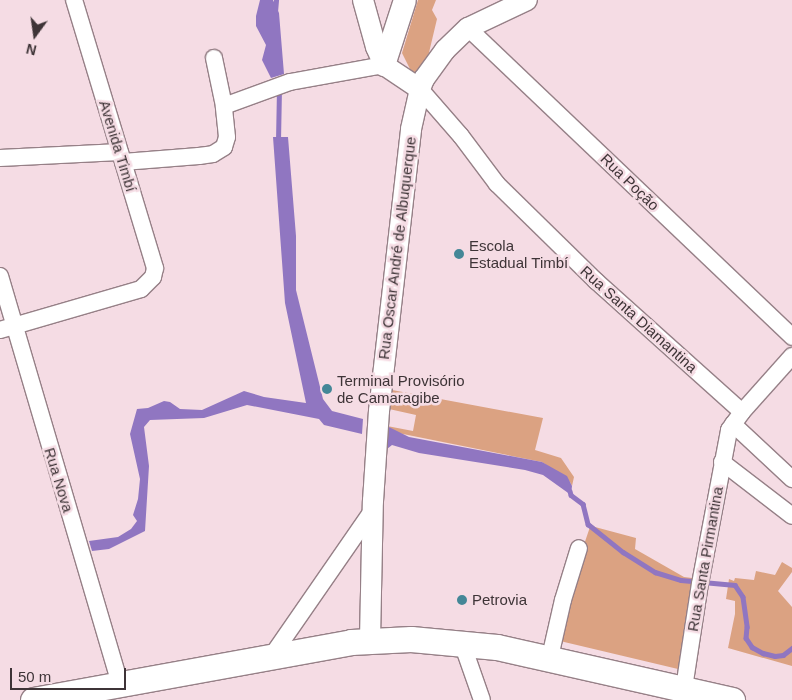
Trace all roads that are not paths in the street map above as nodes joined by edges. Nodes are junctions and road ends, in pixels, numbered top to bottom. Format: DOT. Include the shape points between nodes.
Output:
graph roads {
  1 [pos="74,0"];
  2 [pos="363,0"];
  3 [pos="405,0"];
  4 [pos="527,0"];
  5 [pos="468,28"];
  6 [pos="214,58"];
  7 [pos="384,66"];
  8 [pos="420,90"];
  9 [pos="224,106"];
  10 [pos="121,157"];
  11 [pos="0,158"];
  12 [pos="0,276"];
  13 [pos="6,327"];
  14 [pos="792,337"];
  15 [pos="792,356"];
  16 [pos="735,422"];
  17 [pos="722,462"];
  18 [pos="792,479"];
  19 [pos="372,511"];
  20 [pos="792,516"];
  21 [pos="579,548"];
  22 [pos="370,639"];
  23 [pos="462,643"];
  24 [pos="270,657"];
  25 [pos="550,657"];
  26 [pos="120,684"];
  27 [pos="684,688"];
  28 [pos="33,700"];
  29 [pos="482,700"];
  30 [pos="732,700"];
  1 -- 10 [label="street, Avenida Timbí"];
  2 -- 7 [label="street"];
  3 -- 7 [label="main road"];
  4 -- 5 [label="street, Rua Oscar André de Albuquerque"];
  5 -- 8 [label="street, Rua Oscar André de Albuquerque" via="445,50"];
  5 -- 14 [label="street, Rua Poção"];
  6 -- 9 [label="street"];
  7 -- 8 [label="street"];
  7 -- 9 [label="street" via="290,82"];
  8 -- 16 [label="street, Rua Santa Diamantina" via="461,136 497,184"];
  8 -- 19 [label="street, Rua Oscar André de Albuquerque" via="410,138 379,411"];
  9 -- 10 [label="street" via="227,137 224,148 214,154"];
  10 -- 11 [label="street"];
  10 -- 13 [label="street, Avenida Timbí" via="154,268 153,277 141,289"];
  12 -- 13 [label="street, Rua Nova"];
  13 -- 26 [label="street, Rua Nova"];
  15 -- 16 [label="street"];
  16 -- 17 [label="street, Rua Santa Pirmantina"];
  16 -- 18 [label="street, Rua Santa Diamantina"];
  17 -- 20 [label="street"];
  17 -- 27 [label="street, Rua Santa Pirmantina"];
  19 -- 22 [label="street, Rua Oscar André de Albuquerque"];
  19 -- 24 [label="street"];
  21 -- 25 [label="street"];
  22 -- 23 [label="main road"];
  22 -- 24 [label="main road"];
  23 -- 25 [label="main road"];
  23 -- 29 [label="street"];
  24 -- 26 [label="main road"];
  25 -- 27 [label="main road"];
  26 -- 28 [label="main road"];
  27 -- 30 [label="main road"];
}
